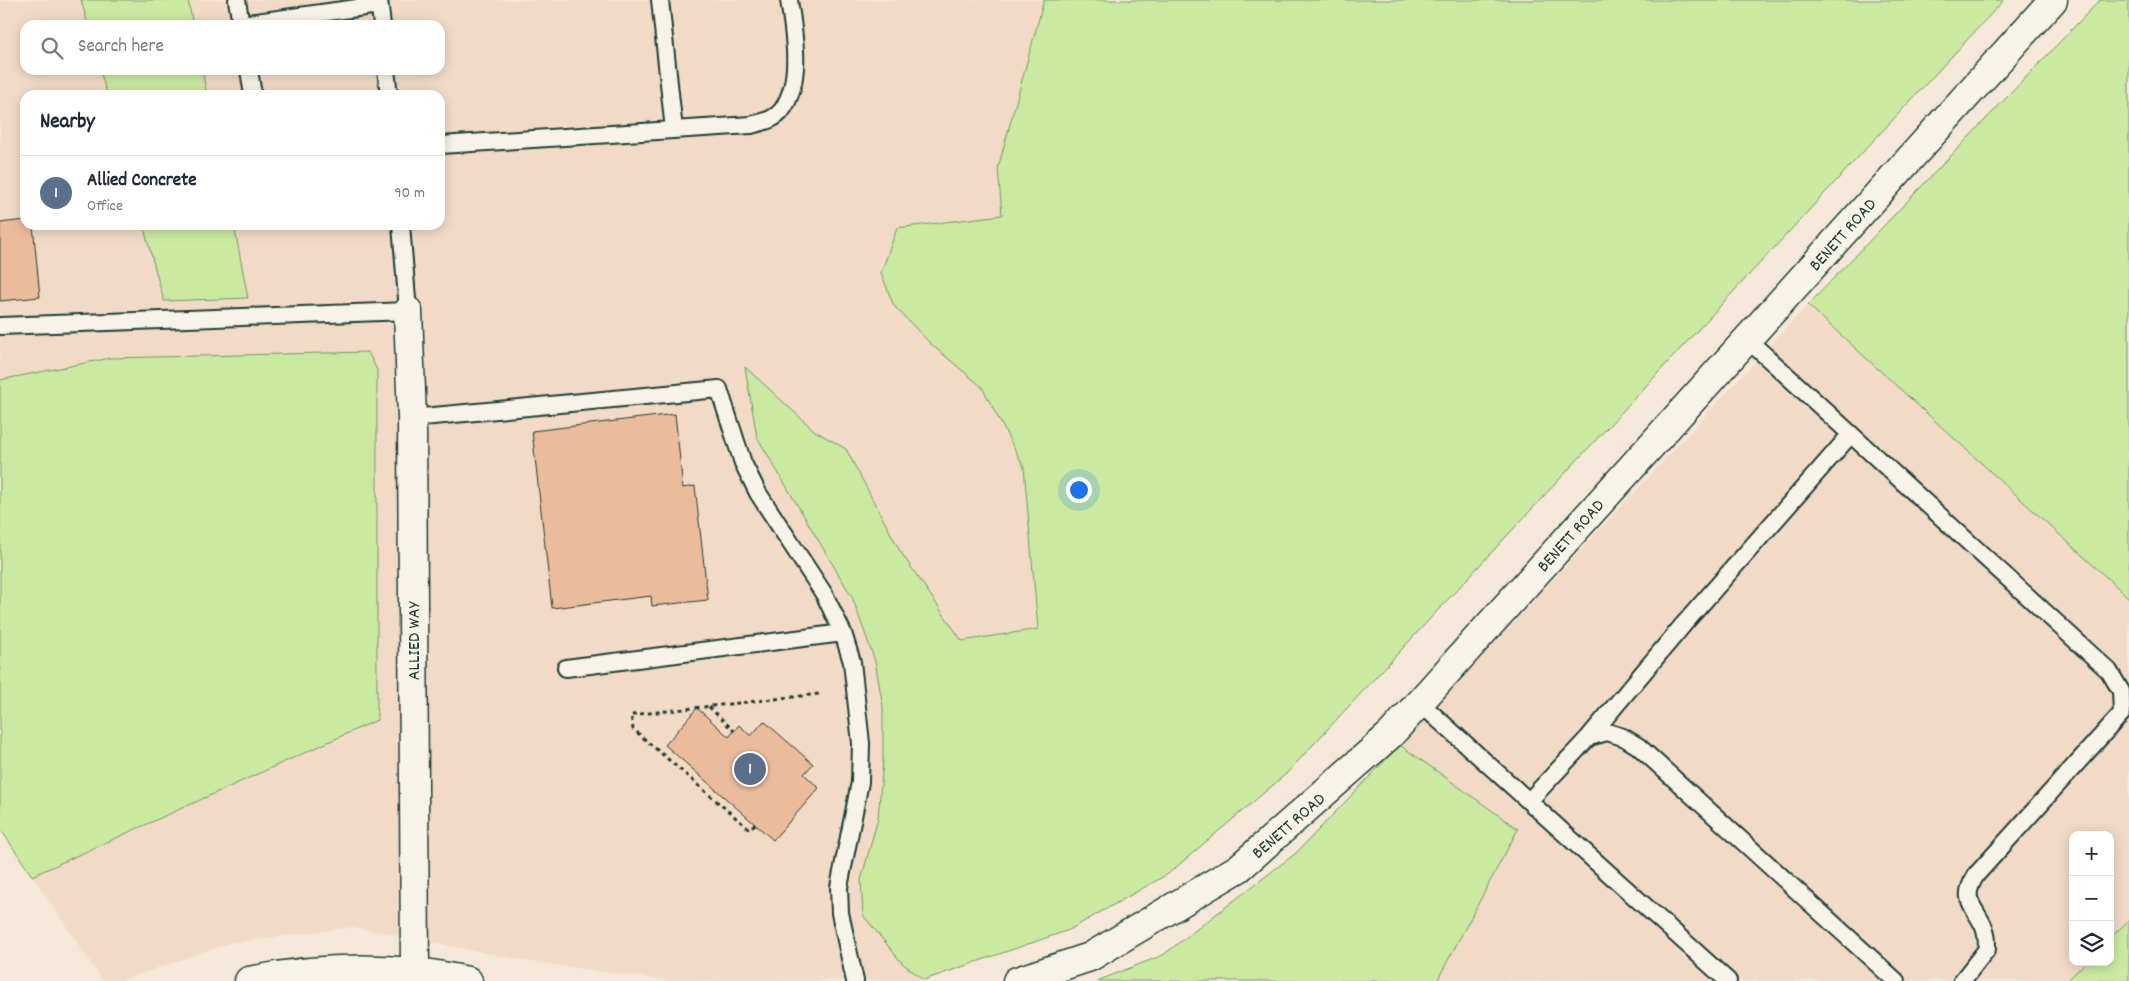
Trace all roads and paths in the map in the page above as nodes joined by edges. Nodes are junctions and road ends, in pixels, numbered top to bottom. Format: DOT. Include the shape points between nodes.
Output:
graph roads {
  1 [pos="237,0"];
  2 [pos="660,0"];
  3 [pos="789,0"];
  4 [pos="2053,0"];
  5 [pos="379,3"];
  6 [pos="240,20"];
  7 [pos="267,20"];
  8 [pos="381,20"];
  9 [pos="250,75"];
  10 [pos="387,75"];
  11 [pos="252,90"];
  12 [pos="388,90"];
  13 [pos="674,130"];
  14 [pos="445,145"];
  15 [pos="401,230"];
  16 [pos="408,311"];
  17 [pos="0,326"];
  18 [pos="1747,339"];
  19 [pos="412,418"];
  20 [pos="1851,434"];
  21 [pos="843,633"];
  22 [pos="566,668"];
  23 [pos="819,694"];
  24 [pos="1420,703"];
  25 [pos="709,706"];
  26 [pos="734,731"];
  27 [pos="1589,737"];
  28 [pos="1530,801"];
  29 [pos="755,824"];
  30 [pos="414,976"];
  31 [pos="249,981"];
  32 [pos="468,981"];
  33 [pos="855,981"];
  34 [pos="1017,981"];
  35 [pos="1728,981"];
  36 [pos="1896,981"];
  37 [pos="1962,981"];
  1 -- 6 [label="lane"];
  2 -- 13 [label="lane"];
  3 -- 13 [label="lane" via="794,70 790,94 781,111 770,120 751,125"];
  4 -- 18 [label="street, BENETT ROAD"];
  5 -- 7 [label="lane"];
  5 -- 8 [label="lane"];
  9 -- 11 [label="lane"];
  10 -- 12 [label="lane"];
  13 -- 14 [label="lane"];
  15 -- 16 [label="lane"];
  16 -- 17 [label="lane"];
  16 -- 19 [label="street, ALLIED WAY"];
  18 -- 20 [label="lane"];
  18 -- 24 [label="street, BENETT ROAD"];
  19 -- 21 [label="lane" via="719,389 743,463 758,493 824,594"];
  19 -- 30 [label="street, ALLIED WAY"];
  20 -- 27 [label="lane"];
  20 -- 37 [label="lane" via="2109,671 2121,691 2122,713 1976,875 1969,887 1967,896 1984,927 1987,949"];
  21 -- 22 [label="lane"];
  21 -- 33 [label="lane" via="852,662 861,743 860,782 839,887 840,913"];
  23 -- 25 [label="path"];
  24 -- 28 [label="lane"];
  24 -- 34 [label="street, BENETT ROAD" via="1391,734 1239,868 1090,957"];
  25 -- 26 [label="path"];
  25 -- 29 [label="path" via="631,715 633,729 749,829"];
  27 -- 28 [label="lane"];
  27 -- 36 [label="lane" via="1607,732 1638,746"];
  28 -- 35 [label="lane"];
  30 -- 31 [label="street" via="348,970 280,974"];
  30 -- 32 [label="street"];
}
